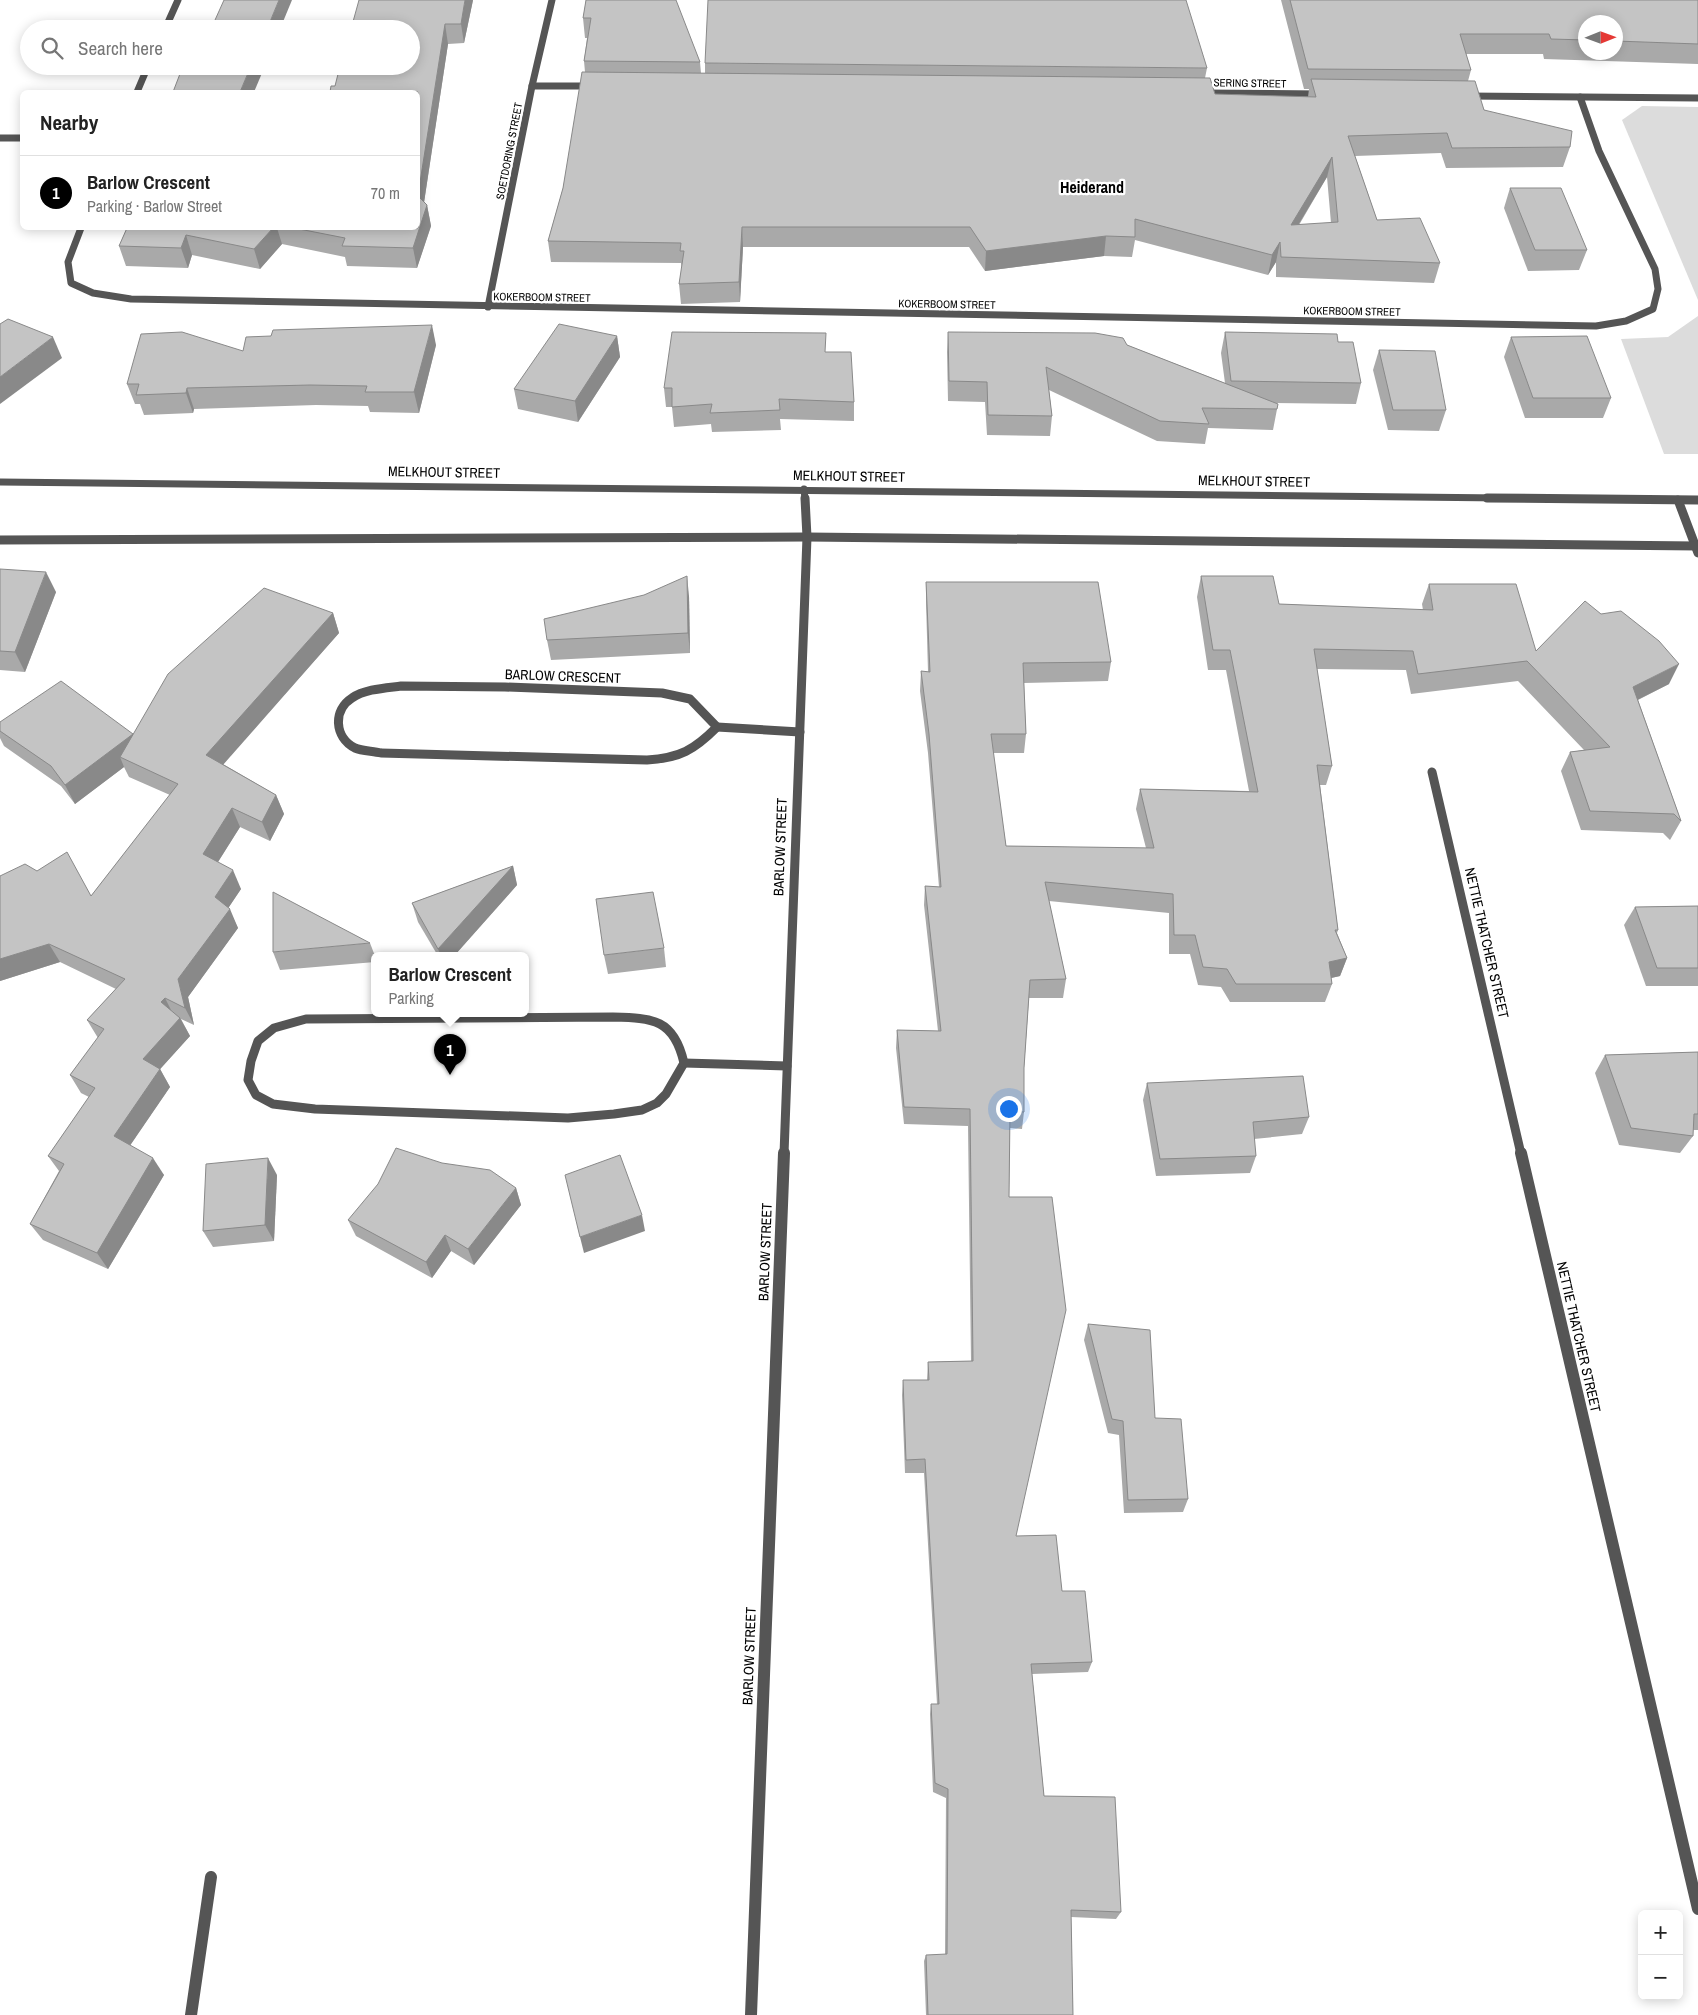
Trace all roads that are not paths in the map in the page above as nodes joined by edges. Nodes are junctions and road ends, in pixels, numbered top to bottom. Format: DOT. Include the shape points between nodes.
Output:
graph roads {
  1 [pos="178,0"];
  2 [pos="552,0"];
  3 [pos="169,20"];
  4 [pos="144,75"];
  5 [pos="532,86"];
  6 [pos="602,86"];
  7 [pos="138,90"];
  8 [pos="1191,93"];
  9 [pos="1330,94"];
  10 [pos="1460,96"];
  11 [pos="1580,97"];
  12 [pos="1698,98"];
  13 [pos="0,138"];
  14 [pos="20,138"];
  15 [pos="80,230"];
  16 [pos="488,307"];
  17 [pos="0,482"];
  18 [pos="804,489"];
  19 [pos="1678,500"];
  20 [pos="1698,500"];
  21 [pos="806,538"];
  22 [pos="0,540"];
  23 [pos="1697,548"];
  24 [pos="717,727"];
  25 [pos="800,732"];
  26 [pos="1432,772"];
  27 [pos="684,1063"];
  28 [pos="787,1066"];
  29 [pos="211,1877"];
  30 [pos="1698,1909"];
  31 [pos="190,2015"];
  32 [pos="751,2015"];
  1 -- 3 [label="street"];
  2 -- 5 [label="street, SOETDORING STREET"];
  4 -- 7 [label="street"];
  5 -- 6 [label="street"];
  5 -- 16 [label="street, SOETDORING STREET"];
  8 -- 9 [label="street, SERING STREET"];
  10 -- 11 [label="street"];
  11 -- 12 [label="street"];
  11 -- 16 [label="street, KOKERBOOM STREET" via="1599,151 1655,269 1658,288 1653,309 1626,321 1596,326"];
  13 -- 14 [label="street"];
  15 -- 16 [label="street, KOKERBOOM STREET" via="68,262 71,283 85,292 105,297"];
  17 -- 18 [label="street, MELKHOUT STREET"];
  18 -- 19 [label="street, MELKHOUT STREET"];
  18 -- 21 [label="street, BARLOW STREET"];
  19 -- 20 [label="street, MELKHOUT STREET"];
  19 -- 23 [label="street"];
  21 -- 22 [label="street"];
  21 -- 23 [label="street"];
  21 -- 25 [label="street, BARLOW STREET"];
  24 -- 24 [label="street, BARLOW CRESCENT" via="699,746 672,759 632,760 381,754 355,748 342,737 337,720 342,707 353,697 380,689 401,686 505,687 662,693 690,699"];
  24 -- 25 [label="street"];
  25 -- 28 [label="street, BARLOW STREET"];
  26 -- 30 [label="street, NETTIE THATCHER STREET"];
  27 -- 27 [label="street" via="657,1103 642,1110 568,1118 315,1109 273,1104 256,1094 248,1080 258,1041 274,1028 306,1019 638,1018 657,1022 675,1034"];
  27 -- 28 [label="street"];
  28 -- 32 [label="street, BARLOW STREET"];
  29 -- 31 [label="street"];
}
